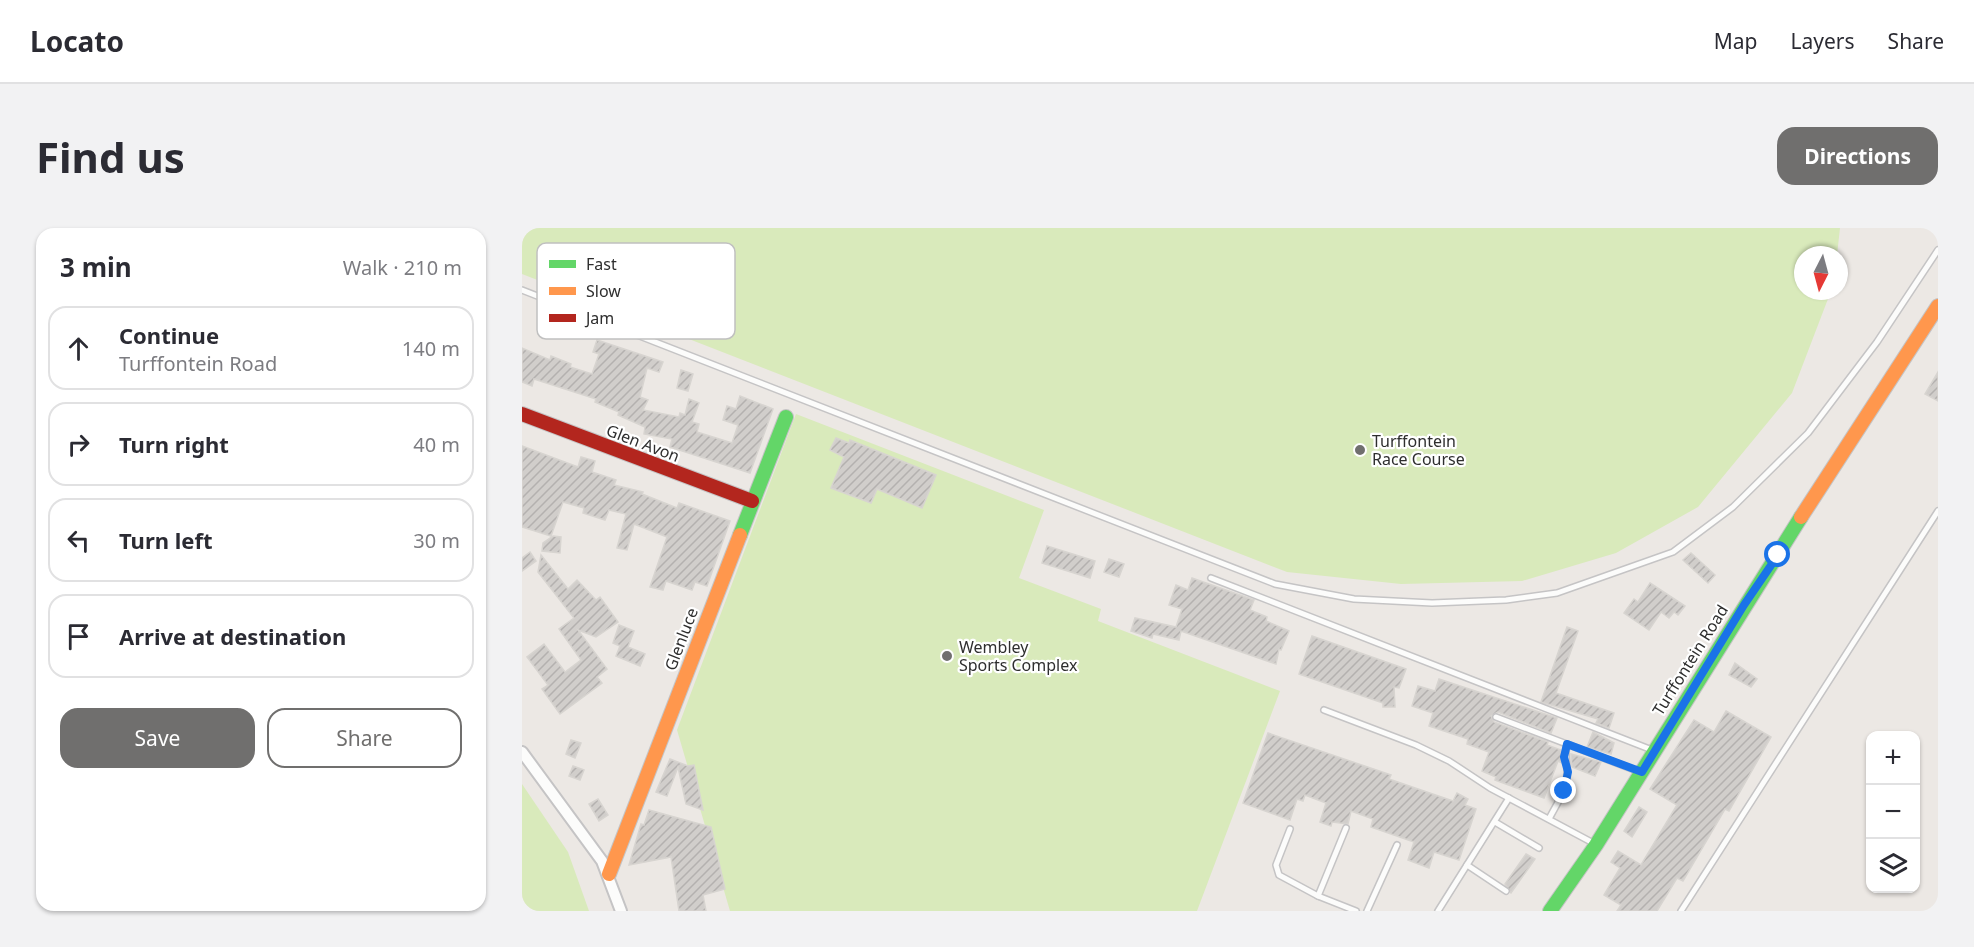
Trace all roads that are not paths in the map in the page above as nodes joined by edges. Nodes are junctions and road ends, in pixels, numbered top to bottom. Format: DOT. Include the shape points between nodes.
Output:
graph roads {
  1 [pos="1938,250"];
  2 [pos="522,290"];
  3 [pos="537,296"];
  4 [pos="1938,306"];
  5 [pos="648,339"];
  6 [pos="522,414"];
  7 [pos="786,417"];
  8 [pos="752,501"];
  9 [pos="1938,511"];
  10 [pos="1211,578"];
  11 [pos="1324,710"];
  12 [pos="1496,717"];
  13 [pos="1567,744"];
  14 [pos="1653,750"];
  15 [pos="522,752"];
  16 [pos="1642,772"];
  17 [pos="1509,798"];
  18 [pos="1548,819"];
  19 [pos="1495,822"];
  20 [pos="1346,828"];
  21 [pos="1290,829"];
  22 [pos="1396,845"];
  23 [pos="1596,845"];
  24 [pos="1539,848"];
  25 [pos="1467,865"];
  26 [pos="609,874"];
  27 [pos="1506,891"];
  28 [pos="1318,896"];
  29 [pos="621,911"];
  30 [pos="1356,911"];
  31 [pos="1367,911"];
  32 [pos="1438,911"];
  33 [pos="1550,911"];
  34 [pos="1681,911"];
  1 -- 5 [label="lane" via="1808,433 1733,507 1673,552 1557,593 1506,600 1432,603 1354,599 1275,584"];
  2 -- 3 [label="lane"];
  4 -- 14 [label="street, Turffontein Road"];
  6 -- 8 [label="street, Glen Avon"];
  7 -- 8 [label="street, Glenluce"];
  8 -- 26 [label="street, Glenluce"];
  9 -- 34 [label="lane"];
  10 -- 14 [label="lane"];
  11 -- 17 [label="lane" via="1440,757"];
  12 -- 13 [label="lane"];
  13 -- 16 [label="lane"];
  13 -- 18 [label="lane" via="1564,791"];
  14 -- 16 [label="street, Turffontein Road"];
  15 -- 26 [label="street"];
  16 -- 23 [label="street, Turffontein Road"];
  17 -- 18 [label="lane"];
  17 -- 19 [label="lane"];
  18 -- 23 [label="lane"];
  19 -- 24 [label="lane"];
  19 -- 25 [label="lane"];
  20 -- 28 [label="lane"];
  21 -- 28 [label="lane" via="1276,865 1279,875"];
  22 -- 31 [label="lane"];
  23 -- 33 [label="street, Turffontein Road"];
  25 -- 27 [label="lane"];
  25 -- 32 [label="lane"];
  26 -- 29 [label="street"];
  28 -- 30 [label="lane"];
}
